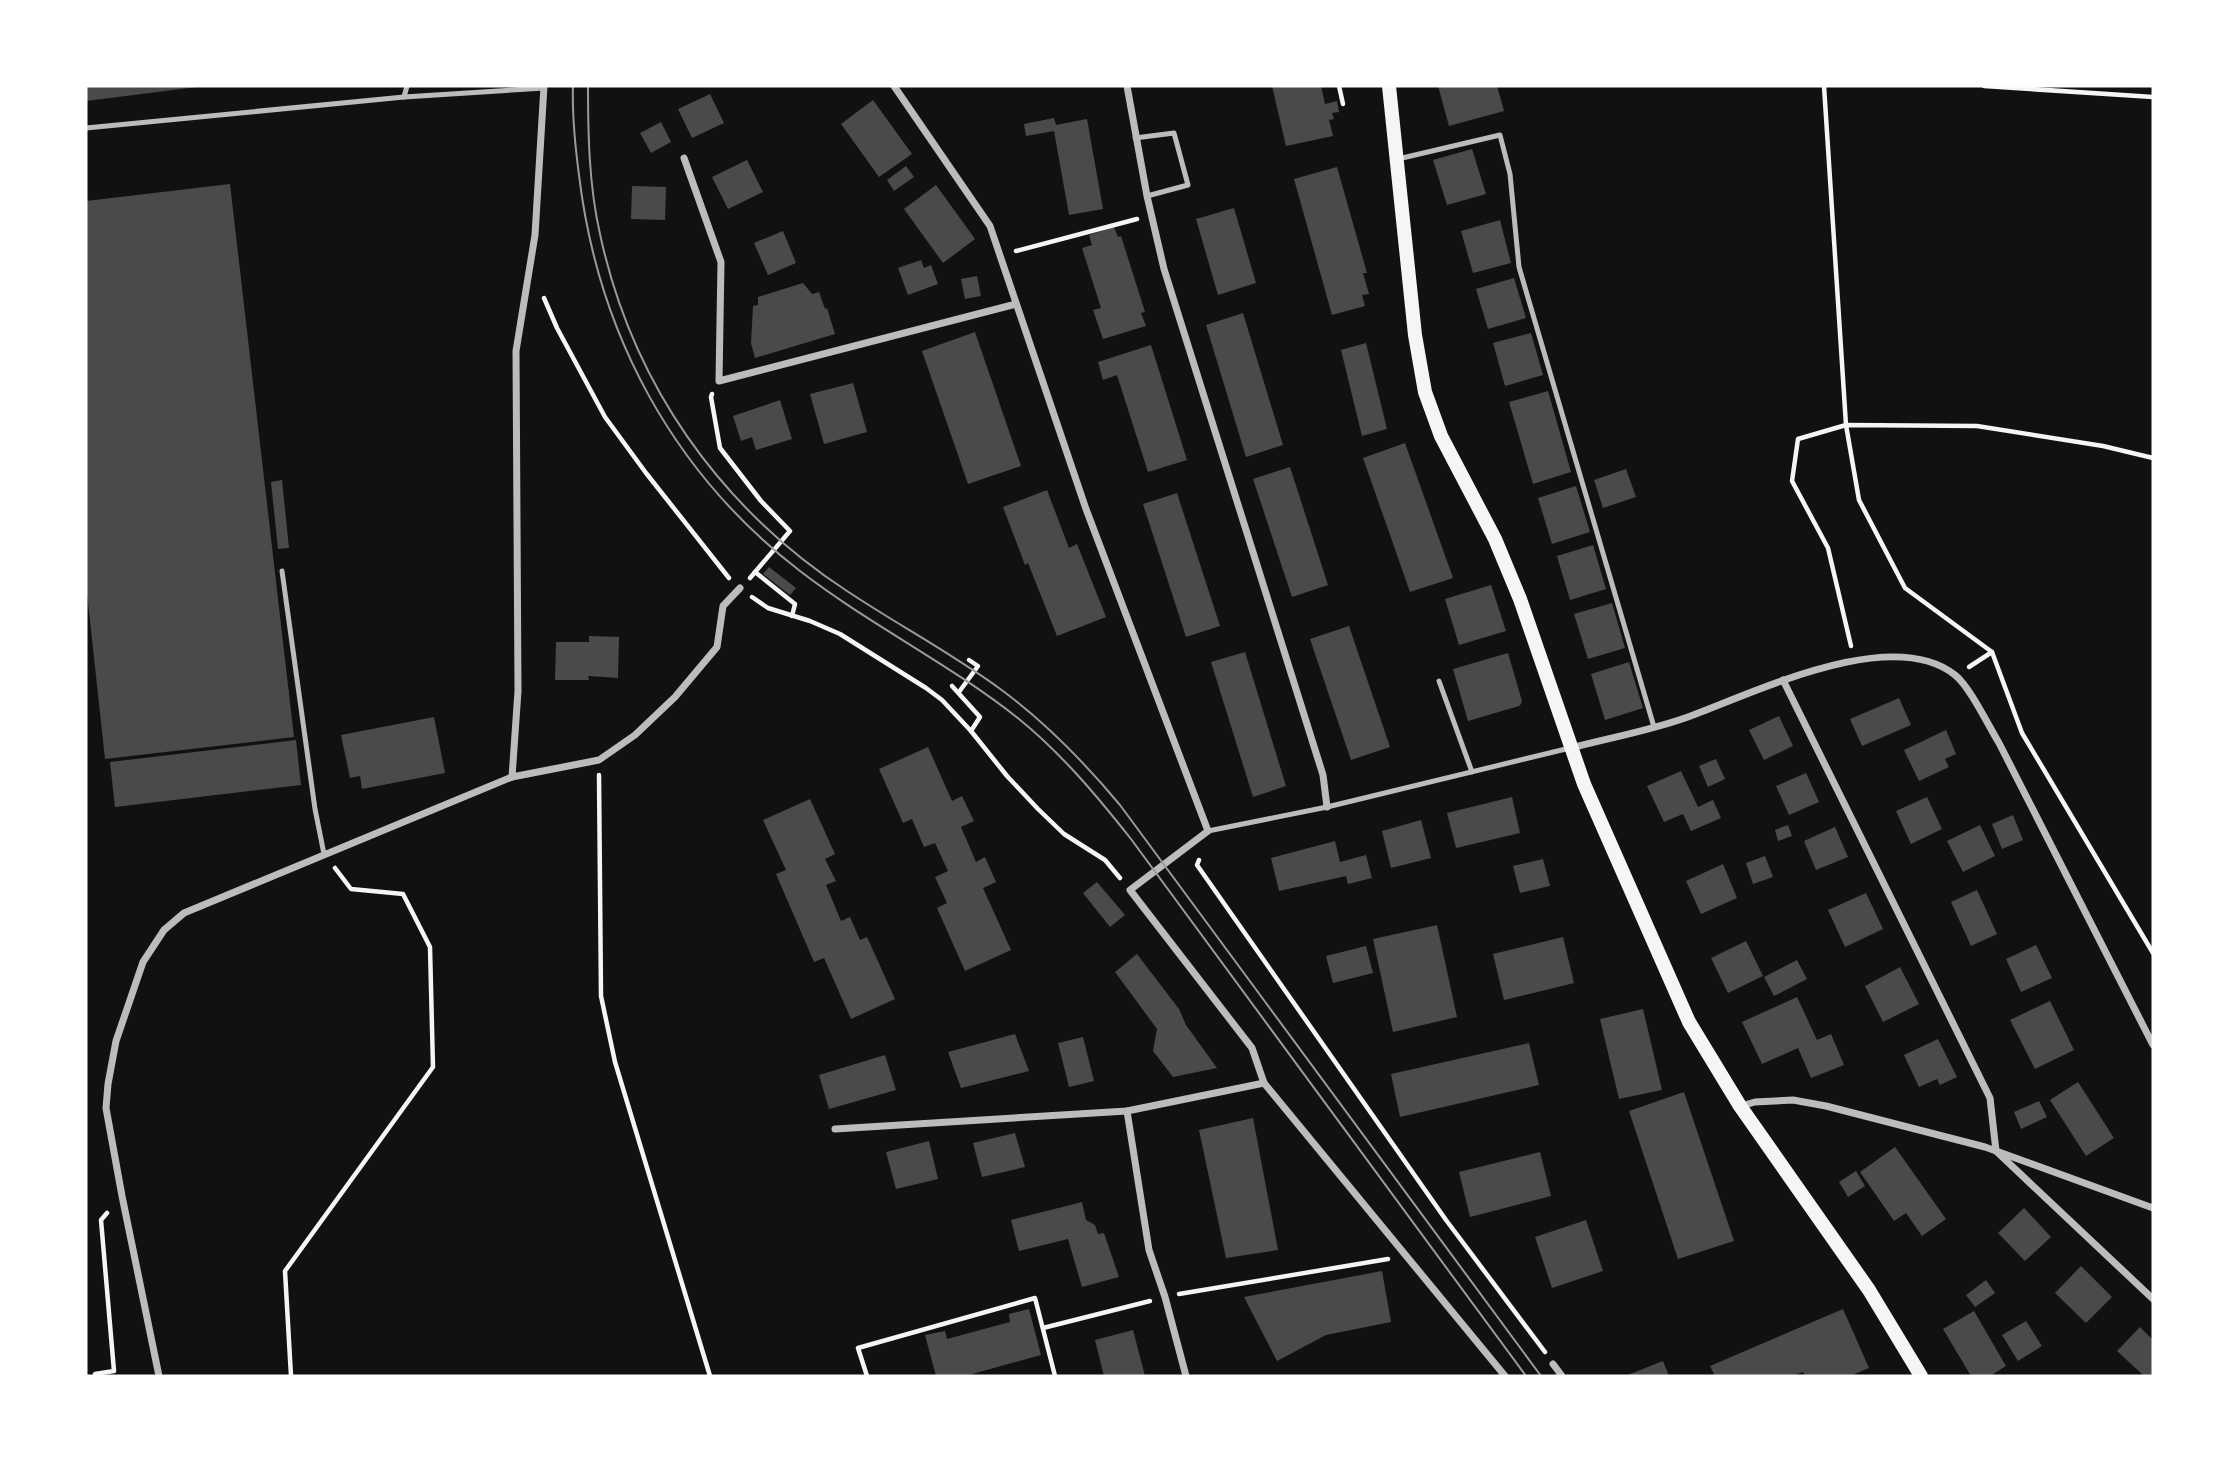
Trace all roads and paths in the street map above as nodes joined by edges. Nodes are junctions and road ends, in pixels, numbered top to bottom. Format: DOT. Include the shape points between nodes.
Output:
graph roads {
  1 [pos="407,86"];
  2 [pos="894,86"];
  3 [pos="1127,86"];
  4 [pos="1339,86"];
  5 [pos="1389,86"];
  6 [pos="1824,86"];
  7 [pos="1984,86"];
  8 [pos="544,87"];
  9 [pos="404,97"];
  10 [pos="2153,97"];
  11 [pos="1343,104"];
  12 [pos="86,128"];
  13 [pos="1135,138"];
  14 [pos="684,158"];
  15 [pos="1397,159"];
  16 [pos="1147,196"];
  17 [pos="1151,215"];
  18 [pos="1000,255"];
  19 [pos="542,294"];
  20 [pos="1016,304"];
  21 [pos="719,381"];
  22 [pos="1846,425"];
  23 [pos="2153,458"];
  24 [pos="282,571"];
  25 [pos="740,588"];
  26 [pos="792,616"];
  27 [pos="1992,652"];
  28 [pos="1854,659"];
  29 [pos="969,660"];
  30 [pos="1956,676"];
  31 [pos="1783,680"];
  32 [pos="1439,681"];
  33 [pos="952,686"];
  34 [pos="959,692"];
  35 [pos="1654,727"];
  36 [pos="971,731"];
  37 [pos="1570,748"];
  38 [pos="599,760"];
  39 [pos="1472,772"];
  40 [pos="512,777"];
  41 [pos="1327,807"];
  42 [pos="1208,831"];
  43 [pos="324,854"];
  44 [pos="1130,890"];
  45 [pos="2153,953"];
  46 [pos="2153,1045"];
  47 [pos="1264,1083"];
  48 [pos="1740,1107"];
  49 [pos="1127,1111"];
  50 [pos="835,1129"];
  51 [pos="1996,1151"];
  52 [pos="121,1196"];
  53 [pos="2153,1208"];
  54 [pos="1408,1255"];
  55 [pos="1165,1297"];
  56 [pos="2153,1299"];
  57 [pos="1043,1328"];
  58 [pos="1553,1364"];
  59 [pos="95,1374"];
  60 [pos="159,1376"];
  61 [pos="291,1376"];
  62 [pos="710,1376"];
  63 [pos="867,1376"];
  64 [pos="1055,1376"];
  65 [pos="1186,1376"];
  66 [pos="1505,1376"];
  67 [pos="1563,1376"];
  68 [pos="1921,1376"];
  1 -- 9 [label="lane"];
  2 -- 18 [label="street" via="990,226"];
  3 -- 13 [label="street"];
  4 -- 11 [label="path"];
  5 -- 15 [label="main road"];
  6 -- 22 [label="path"];
  7 -- 10 [label="path"];
  8 -- 9 [label="lane"];
  8 -- 40 [label="street" via="535,235 516,351 519,691"];
  9 -- 12 [label="lane"];
  13 -- 16 [label="street"];
  13 -- 16 [label="lane" via="1174,133 1188,186"];
  14 -- 21 [label="street" via="721,262"];
  15 -- 35 [label="lane" via="1500,135 1510,174 1519,267"];
  15 -- 37 [label="main road" via="1425,392 1441,436 1495,539 1520,599"];
  16 -- 17 [label="street"];
  17 -- 18 [label="path"];
  17 -- 41 [label="street" via="1323,775"];
  18 -- 20 [label="street"];
  19 -- 25 [label="path" via="605,417 702,546"];
  20 -- 21 [label="street"];
  20 -- 42 [label="street" via="1086,509"];
  21 -- 26 [label="path" via="711,397 720,449 790,531 754,573 795,604"];
  22 -- 23 [label="path" via="1977,426"];
  22 -- 27 [label="path" via="1859,500 1905,588"];
  22 -- 28 [label="path" via="1798,439 1793,481 1828,548"];
  24 -- 43 [label="lane"];
  25 -- 26 [label="path" via="768,608"];
  25 -- 38 [label="street" via="723,606 717,647 675,697 635,735"];
  26 -- 36 [label="path" via="840,634 912,679 942,700"];
  27 -- 30 [label="path"];
  27 -- 45 [label="path" via="2022,733"];
  28 -- 30 [label="street" via="1918,659"];
  28 -- 31 [label="street"];
  29 -- 34 [label="path" via="978,666"];
  30 -- 46 [label="street" via="1999,743"];
  31 -- 35 [label="street"];
  31 -- 51 [label="street" via="1990,1098"];
  32 -- 39 [label="lane"];
  33 -- 34 [label="path"];
  34 -- 36 [label="path" via="980,717"];
  35 -- 37 [label="street"];
  36 -- 44 [label="path" via="1038,810 1064,834 1105,860"];
  37 -- 39 [label="lane"];
  37 -- 48 [label="main road" via="1689,1022"];
  38 -- 40 [label="street"];
  38 -- 62 [label="path" via="601,996 615,1062"];
  39 -- 41 [label="lane"];
  40 -- 43 [label="street"];
  41 -- 42 [label="lane"];
  42 -- 44 [label="street"];
  42 -- 58 [label="path" via="1197,865"];
  43 -- 52 [label="street" via="184,913 164,930 143,962 116,1041 108,1084 107,1108"];
  43 -- 61 [label="path" via="351,889 402,894 430,947 433,1068 285,1271"];
  44 -- 47 [label="street" via="1252,1048"];
  47 -- 49 [label="street"];
  47 -- 54 [label="street"];
  48 -- 51 [label="street" via="1755,1101 1793,1100"];
  48 -- 68 [label="main road" via="1869,1290"];
  49 -- 50 [label="street"];
  49 -- 55 [label="street" via="1149,1250"];
  51 -- 53 [label="street"];
  51 -- 56 [label="street"];
  52 -- 59 [label="path" via="101,1220 114,1371"];
  52 -- 60 [label="street"];
  54 -- 55 [label="path"];
  54 -- 66 [label="street"];
  55 -- 57 [label="path"];
  55 -- 65 [label="street"];
  57 -- 63 [label="path" via="1035,1298 858,1348"];
  57 -- 64 [label="path"];
  58 -- 67 [label="street"];
}
